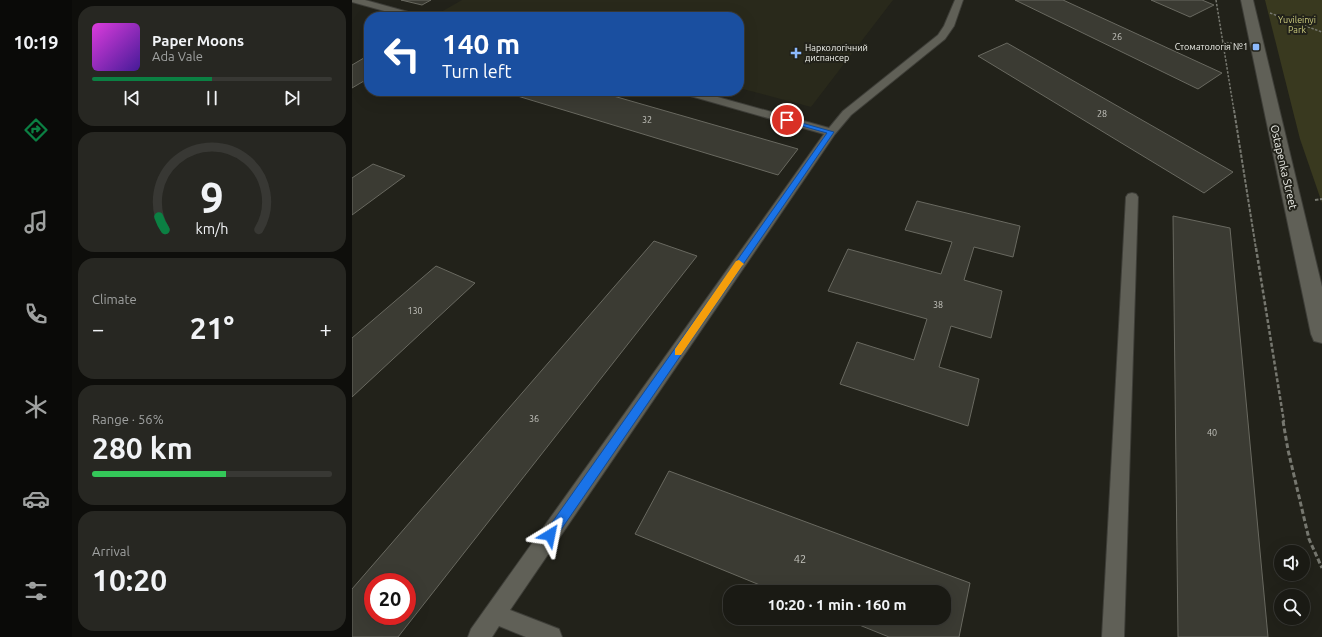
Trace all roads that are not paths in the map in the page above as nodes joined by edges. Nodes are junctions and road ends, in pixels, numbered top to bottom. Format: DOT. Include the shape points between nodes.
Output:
graph roads {
  1 [pos="355,0"];
  2 [pos="959,0"];
  3 [pos="1248,3"];
  4 [pos="398,12"];
  5 [pos="702,96"];
  6 [pos="831,132"];
  7 [pos="1132,198"];
  8 [pos="1322,334"];
  9 [pos="496,614"];
  10 [pos="480,637"];
  11 [pos="551,637"];
  12 [pos="1113,637"];
  1 -- 4 [label="lane"];
  2 -- 6 [label="lane" via="942,38 847,113"];
  3 -- 8 [label="street, Ostapenka Street"];
  5 -- 6 [label="lane"];
  6 -- 9 [label="lane"];
  7 -- 12 [label="lane"];
  9 -- 10 [label="lane"];
  9 -- 11 [label="lane"];
}
